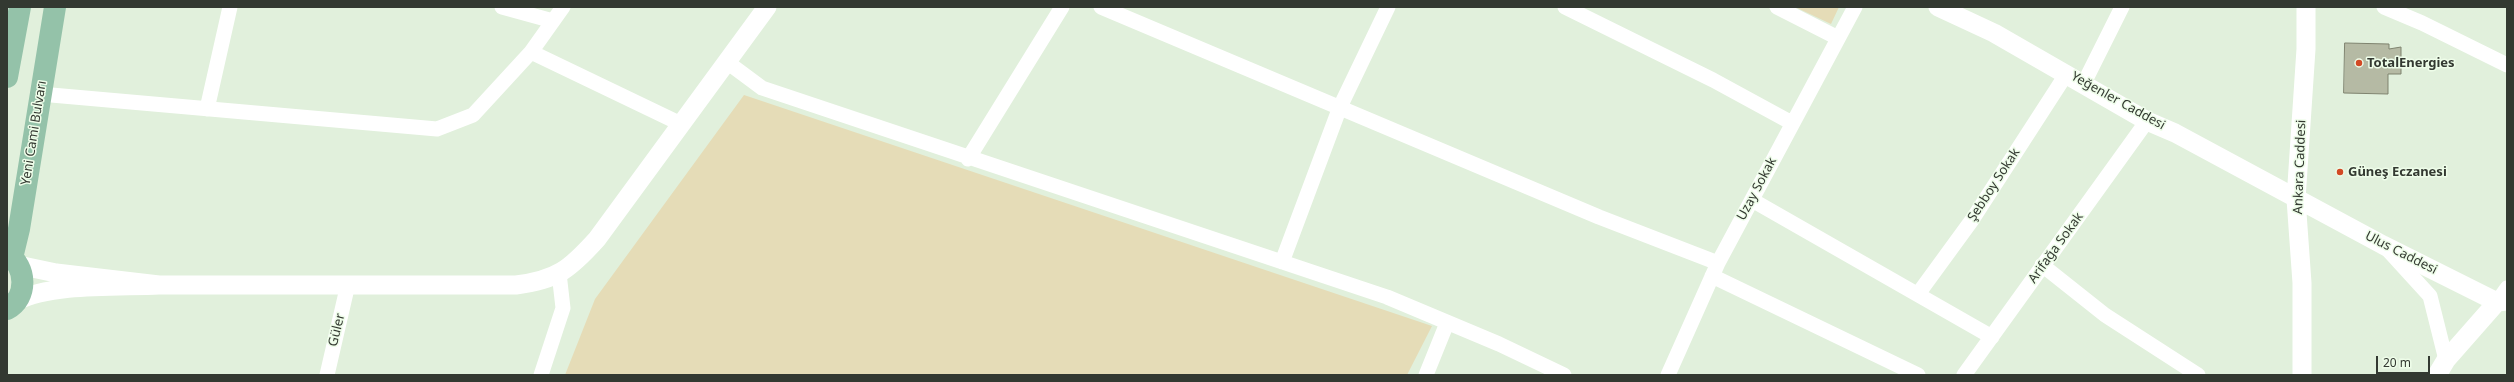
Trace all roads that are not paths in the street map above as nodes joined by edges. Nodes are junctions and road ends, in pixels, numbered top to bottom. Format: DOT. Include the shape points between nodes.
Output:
graph roads {
  1 [pos="20,7"];
  2 [pos="55,7"];
  3 [pos="230,7"];
  4 [pos="502,7"];
  5 [pos="563,7"];
  6 [pos="767,7"];
  7 [pos="1062,7"];
  8 [pos="1101,7"];
  9 [pos="1388,7"];
  10 [pos="1565,7"];
  11 [pos="1778,7"];
  12 [pos="1855,7"];
  13 [pos="1938,7"];
  14 [pos="2122,7"];
  15 [pos="2306,7"];
  16 [pos="2384,7"];
  17 [pos="1591,12"];
  18 [pos="553,21"];
  19 [pos="1838,38"];
  20 [pos="531,52"];
  21 [pos="727,62"];
  22 [pos="2507,65"];
  23 [pos="2067,73"];
  24 [pos="7,77"];
  25 [pos="2084,84"];
  26 [pos="40,94"];
  27 [pos="1340,107"];
  28 [pos="207,109"];
  29 [pos="2147,120"];
  30 [pos="1792,123"];
  31 [pos="681,124"];
  32 [pos="968,159"];
  33 [pos="2296,199"];
  34 [pos="1752,200"];
  35 [pos="2383,245"];
  36 [pos="12,259"];
  37 [pos="1282,262"];
  38 [pos="2042,265"];
  39 [pos="1715,270"];
  40 [pos="559,273"];
  41 [pos="348,284"];
  42 [pos="159,286"];
  43 [pos="1918,294"];
  44 [pos="2504,297"];
  45 [pos="12,305"];
  46 [pos="1447,322"];
  47 [pos="1992,337"];
  48 [pos="2441,368"];
  49 [pos="327,375"];
  50 [pos="541,375"];
  51 [pos="1426,375"];
  52 [pos="1564,375"];
  53 [pos="1668,375"];
  54 [pos="1918,375"];
  55 [pos="1964,375"];
  56 [pos="2198,375"];
  57 [pos="2302,375"];
  1 -- 24 [label="main road"];
  2 -- 26 [label="main road, Yeni Cami Bulvarı"];
  3 -- 28 [label="street"];
  4 -- 18 [label="street"];
  5 -- 18 [label="street"];
  6 -- 21 [label="street"];
  7 -- 32 [label="street"];
  8 -- 27 [label="street"];
  9 -- 27 [label="street"];
  10 -- 17 [label="street"];
  11 -- 19 [label="street"];
  12 -- 19 [label="street, Uzay Sokak"];
  13 -- 23 [label="street, Yeğenler Caddesi" via="1994,33"];
  14 -- 25 [label="street"];
  15 -- 33 [label="street, Ankara Caddesi" via="2306,49"];
  16 -- 22 [label="street"];
  17 -- 30 [label="street"];
  18 -- 20 [label="street"];
  19 -- 30 [label="street, Uzay Sokak"];
  20 -- 28 [label="street" via="473,115 437,129"];
  20 -- 31 [label="street"];
  21 -- 31 [label="street"];
  21 -- 32 [label="street" via="762,88"];
  23 -- 25 [label="street, Yeğenler Caddesi"];
  23 -- 43 [label="street, Şebboy Sokak" via="1972,220"];
  25 -- 29 [label="street, Yeğenler Caddesi"];
  26 -- 28 [label="street"];
  26 -- 36 [label="main road, Yeni Cami Bulvarı"];
  27 -- 37 [label="street"];
  27 -- 39 [label="street" via="1599,217"];
  29 -- 33 [label="street, Yeğenler Caddesi"];
  29 -- 38 [label="street, Arifağa Sokak"];
  30 -- 34 [label="street, Uzay Sokak"];
  31 -- 40 [label="street" via="597,239 569,269"];
  32 -- 37 [label="street"];
  33 -- 35 [label="street, Ulus Caddesi"];
  33 -- 57 [label="street, Ankara Caddesi" via="2302,283"];
  34 -- 39 [label="street, Uzay Sokak"];
  34 -- 43 [label="street"];
  35 -- 44 [label="street, Ulus Caddesi"];
  35 -- 48 [label="street" via="2430,296"];
  36 -- 42 [label="street" via="56,273"];
  36 -- 45 [label="main road" via="23,282"];
  37 -- 46 [label="street" via="1387,297"];
  38 -- 47 [label="street, Arifağa Sokak"];
  38 -- 56 [label="street" via="2105,315"];
  39 -- 53 [label="street, Uzay Sokak"];
  39 -- 54 [label="street"];
  40 -- 41 [label="street" via="540,282 516,285"];
  40 -- 50 [label="street" via="563,308"];
  41 -- 42 [label="street"];
  41 -- 49 [label="street, Güler"];
  42 -- 45 [label="street" via="53,290 28,295"];
  43 -- 47 [label="street"];
  44 -- 48 [label="street"];
  46 -- 51 [label="street"];
  46 -- 52 [label="street"];
  47 -- 55 [label="street, Arifağa Sokak"];
}
